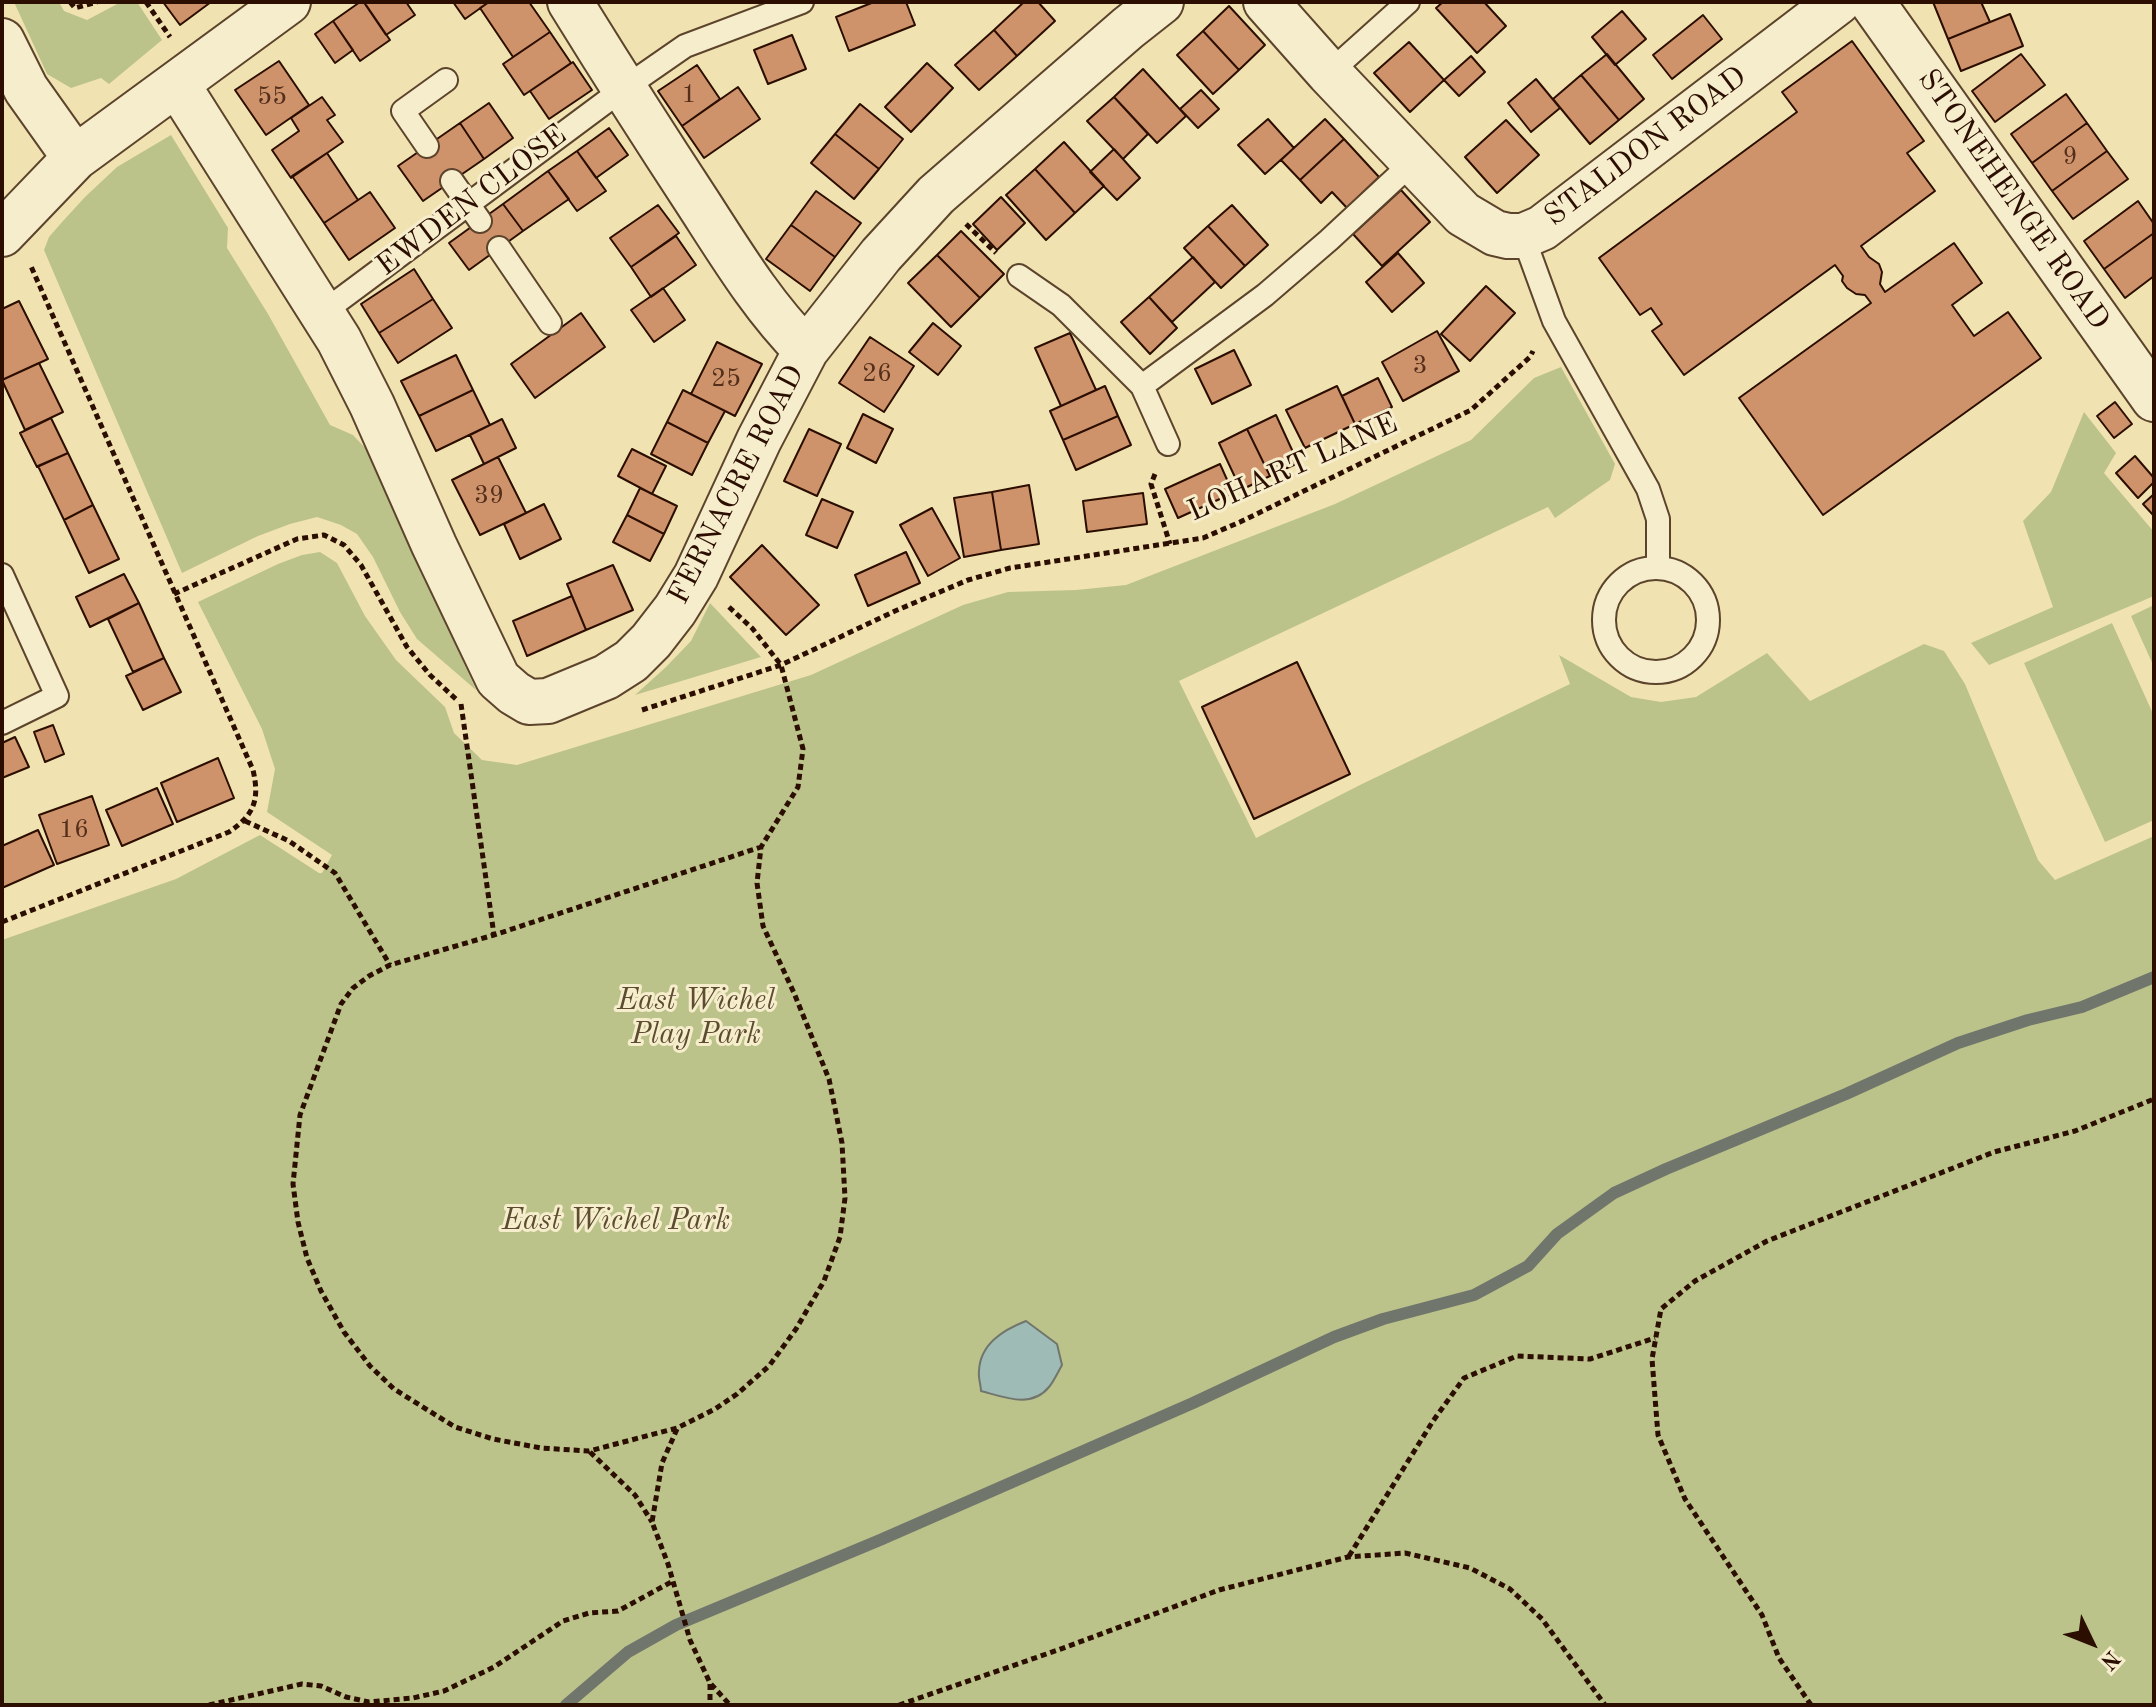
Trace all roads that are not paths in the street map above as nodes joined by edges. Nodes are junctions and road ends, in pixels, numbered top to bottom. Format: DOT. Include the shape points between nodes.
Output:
graph roads {
  1 [pos="288,2"];
  2 [pos="570,2"];
  3 [pos="802,2"];
  4 [pos="1161,2"];
  5 [pos="1266,2"];
  6 [pos="1408,2"];
  7 [pos="1838,2"];
  8 [pos="1872,2"];
  9 [pos="2,41"];
  10 [pos="1329,73"];
  11 [pos="446,80"];
  12 [pos="177,84"];
  13 [pos="623,89"];
  14 [pos="427,146"];
  15 [pos="75,158"];
  16 [pos="1413,162"];
  17 [pos="452,181"];
  18 [pos="474,212"];
  19 [pos="7,228"];
  20 [pos="1523,236"];
  21 [pos="499,248"];
  22 [pos="1019,276"];
  23 [pos="322,313"];
  24 [pos="550,323"];
  25 [pos="806,350"];
  26 [pos="1142,386"];
  27 [pos="2154,399"];
  28 [pos="1168,444"];
  29 [pos="1658,567"];
  30 [pos="2,575"];
  31 [pos="2,723"];
  1 -- 12 [label="street"];
  2 -- 13 [label="street"];
  3 -- 13 [label="lane, EWDEN CLOSE" via="685,46"];
  4 -- 25 [label="street, FERNACRE ROAD" via="936,195"];
  5 -- 10 [label="street, STALDON ROAD"];
  6 -- 10 [label="lane"];
  7 -- 20 [label="street, STALDON ROAD" via="1542,228"];
  8 -- 27 [label="street, STONEHENGE ROAD"];
  9 -- 15 [label="street" via="26,89"];
  10 -- 16 [label="street, STALDON ROAD"];
  11 -- 14 [label="lane" via="403,111"];
  12 -- 15 [label="street"];
  12 -- 23 [label="street, FERNACRE ROAD"];
  13 -- 18 [label="lane, EWDEN CLOSE"];
  13 -- 25 [label="street" via="737,263"];
  15 -- 19 [label="street"];
  16 -- 20 [label="street, STALDON ROAD" via="1476,223 1495,233"];
  16 -- 26 [label="lane" via="1265,295"];
  17 -- 18 [label="lane"];
  18 -- 23 [label="lane, EWDEN CLOSE"];
  20 -- 29 [label="lane" via="1554,321 1648,489 1658,519"];
  21 -- 24 [label="lane"];
  22 -- 26 [label="lane" via="1061,305"];
  23 -- 25 [label="street, FERNACRE ROAD" via="372,405 498,679 529,702 548,701 606,677 651,641 696,576"];
  26 -- 28 [label="lane"];
  29 -- 29 [label="lane" via="1691,580 1709,611 1702,647 1690,661 1656,673 1622,660 1604,629 1604,610 1620,582"];
  30 -- 31 [label="lane" via="57,696"];
}
